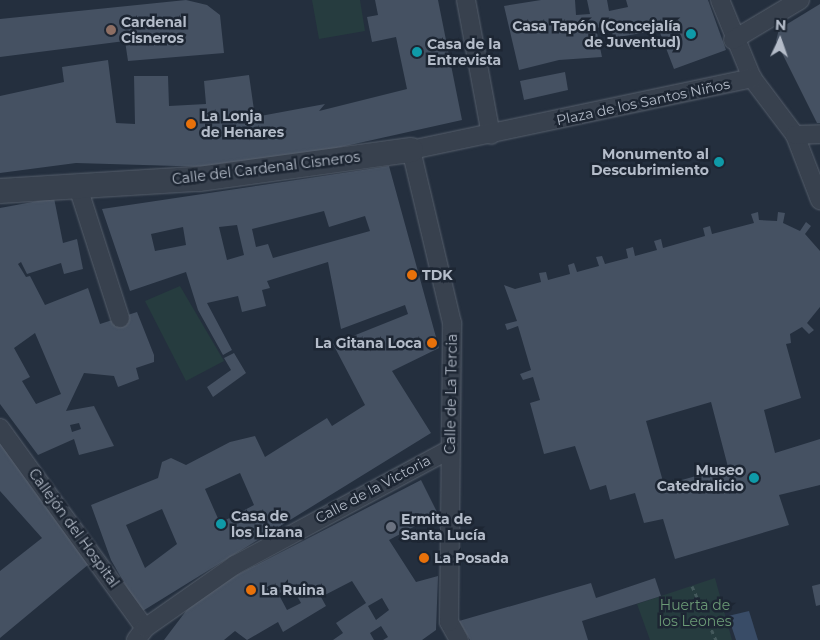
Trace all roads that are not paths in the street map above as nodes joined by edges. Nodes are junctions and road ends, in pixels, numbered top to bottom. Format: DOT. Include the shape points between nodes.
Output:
graph roads {
  1 [pos="466,0"];
  2 [pos="720,0"];
  3 [pos="800,0"];
  4 [pos="734,40"];
  5 [pos="752,78"];
  6 [pos="820,134"];
  7 [pos="491,135"];
  8 [pos="795,135"];
  9 [pos="411,150"];
  10 [pos="76,184"];
  11 [pos="0,191"];
  12 [pos="817,192"];
  13 [pos="120,318"];
  14 [pos="0,428"];
  15 [pos="450,449"];
  16 [pos="141,634"];
  17 [pos="457,639"];
  1 -- 7 [label="street"];
  2 -- 4 [label="street"];
  3 -- 4 [label="street"];
  4 -- 5 [label="street"];
  5 -- 7 [label="street, Plaza de los Santos Niños"];
  5 -- 8 [label="street"];
  6 -- 8 [label="street"];
  7 -- 9 [label="street, Plaza de los Santos Niños"];
  8 -- 12 [label="street"];
  9 -- 10 [label="street, Calle del Cardenal Cisneros" via="200,179"];
  9 -- 15 [label="street, Calle de La Tercia" via="452,323"];
  10 -- 11 [label="street, Calle del Cardenal Cisneros"];
  10 -- 13 [label="street"];
  14 -- 16 [label="street, Callejón del Hospital"];
  15 -- 16 [label="street, Calle de la Victoria" via="235,565"];
  15 -- 17 [label="street, Calle de La Tercia" via="449,622"];
}
